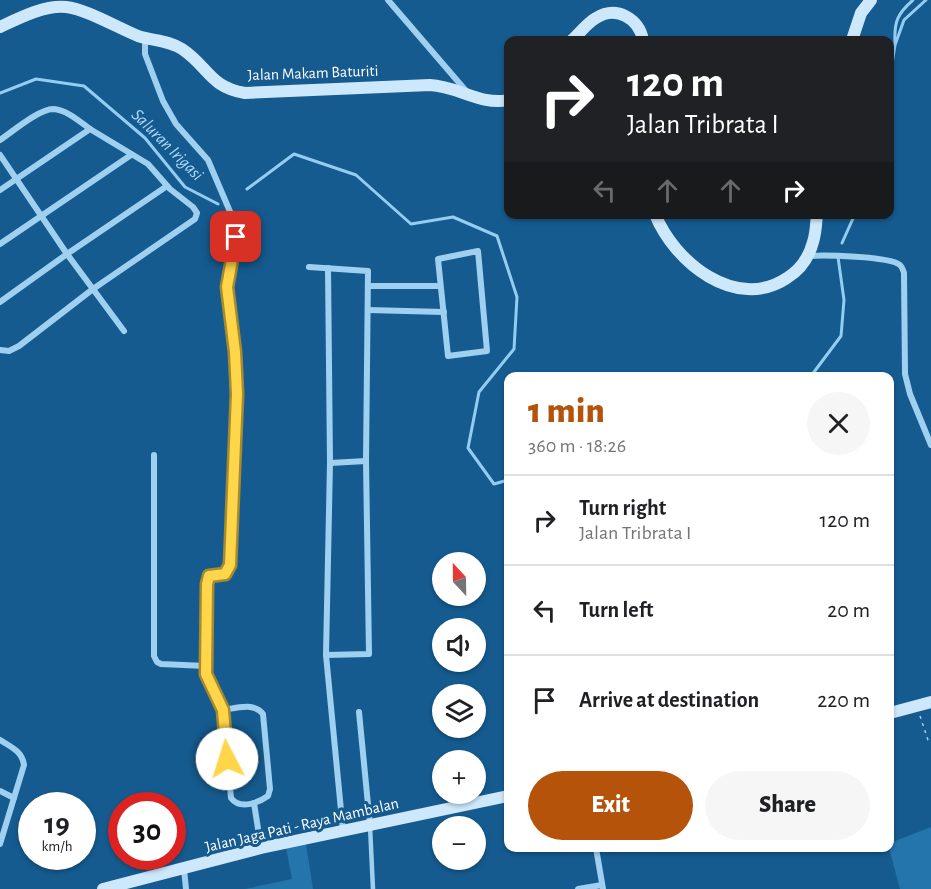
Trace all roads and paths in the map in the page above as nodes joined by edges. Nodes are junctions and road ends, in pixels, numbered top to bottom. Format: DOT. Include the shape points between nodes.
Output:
graph roads {
  1 [pos="388,0"];
  2 [pos="871,0"];
  3 [pos="0,27"];
  4 [pos="576,36"];
  5 [pos="642,36"];
  6 [pos="853,36"];
  7 [pos="145,38"];
  8 [pos="470,95"];
  9 [pos="504,100"];
  10 [pos="90,129"];
  11 [pos="0,140"];
  12 [pos="0,154"];
  13 [pos="131,155"];
  14 [pos="17,179"];
  15 [pos="167,186"];
  16 [pos="0,190"];
  17 [pos="41,215"];
  18 [pos="658,219"];
  19 [pos="816,219"];
  20 [pos="0,244"];
  21 [pos="67,254"];
  22 [pos="808,256"];
  23 [pos="309,267"];
  24 [pos="328,268"];
  25 [pos="368,286"];
  26 [pos="440,286"];
  27 [pos="93,289"];
  28 [pos="0,302"];
  29 [pos="368,310"];
  30 [pos="444,312"];
  31 [pos="124,331"];
  32 [pos="0,350"];
  33 [pos="931,445"];
  34 [pos="154,455"];
  35 [pos="366,461"];
  36 [pos="330,463"];
  37 [pos="326,655"];
  38 [pos="206,666"];
  39 [pos="931,702"];
  40 [pos="917,706"];
  41 [pos="223,710"];
  42 [pos="359,712"];
  43 [pos="894,712"];
  44 [pos="0,740"];
  45 [pos="931,742"];
  46 [pos="0,791"];
  47 [pos="504,797"];
  48 [pos="14,798"];
  49 [pos="254,803"];
  50 [pos="370,826"];
  51 [pos="343,832"];
  52 [pos="0,841"];
  53 [pos="261,848"];
  54 [pos="597,852"];
  55 [pos="186,867"];
  56 [pos="176,870"];
  57 [pos="184,870"];
  58 [pos="603,887"];
  59 [pos="103,889"];
  60 [pos="186,889"];
  61 [pos="374,889"];
  62 [pos="578,889"];
  1 -- 8 [label="street"];
  2 -- 6 [label="street" via="861,13"];
  3 -- 7 [label="street, Jalan Makam Baturiti" via="45,9 66,7"];
  4 -- 5 [label="street" via="594,19 614,13 633,20"];
  7 -- 8 [label="street, Jalan Makam Baturiti" via="172,44 189,54 214,81 245,93 430,85"];
  7 -- 38 [label="street" via="145,54 163,101 176,124 208,160 234,221 235,245 227,287 236,361 230,565 227,573 208,579"];
  8 -- 9 [label="street, Jalan Makam Baturiti" via="491,102"];
  10 -- 11 [label="street" via="68,114 52,109"];
  10 -- 13 [label="street"];
  10 -- 14 [label="street"];
  12 -- 14 [label="street"];
  13 -- 15 [label="street" via="148,164"];
  13 -- 17 [label="street"];
  14 -- 16 [label="street"];
  14 -- 17 [label="street"];
  15 -- 21 [label="street"];
  15 -- 27 [label="street" via="196,210 197,216"];
  17 -- 20 [label="street"];
  17 -- 21 [label="street"];
  18 -- 22 [label="street" via="669,241 684,258 733,287 758,289 774,285 796,271"];
  19 -- 22 [label="street"];
  21 -- 27 [label="street"];
  21 -- 28 [label="street"];
  22 -- 33 [label="street" via="855,256 895,263 902,268 904,374"];
  23 -- 24 [label="street"];
  24 -- 25 [label="street" via="369,271"];
  24 -- 36 [label="street"];
  25 -- 26 [label="street"];
  25 -- 29 [label="street"];
  26 -- 30 [label="street"];
  26 -- 30 [label="street" via="438,259 478,250 487,351 448,356"];
  27 -- 31 [label="street"];
  27 -- 32 [label="street" via="19,346"];
  29 -- 30 [label="street"];
  29 -- 35 [label="street"];
  34 -- 38 [label="street" via="154,656 163,664"];
  35 -- 36 [label="street"];
  35 -- 37 [label="street" via="369,654"];
  36 -- 37 [label="street"];
  37 -- 51 [label="street"];
  38 -- 41 [label="street"];
  39 -- 40 [label="street"];
  40 -- 43 [label="street"];
  40 -- 45 [label="path"];
  41 -- 49 [label="street" via="230,797 237,804"];
  41 -- 49 [label="street" via="253,706 264,716 270,790 268,797"];
  42 -- 50 [label="street"];
  44 -- 48 [label="street" via="23,760"];
  46 -- 48 [label="street"];
  47 -- 50 [label="street, Jalan Jaga Pati - Raya Mambalan"];
  48 -- 52 [label="street"];
  49 -- 53 [label="street"];
  50 -- 51 [label="street, Jalan Jaga Pati - Raya Mambalan"];
  50 -- 61 [label="lane"];
  51 -- 53 [label="street, Jalan Jaga Pati - Raya Mambalan"];
  53 -- 55 [label="street, Jalan Jaga Pati - Raya Mambalan"];
  54 -- 58 [label="street"];
  56 -- 59 [label="street, Jalan Jaga Pati - Raya Mambalan"];
  57 -- 60 [label="street"];
  58 -- 62 [label="street"];
}
